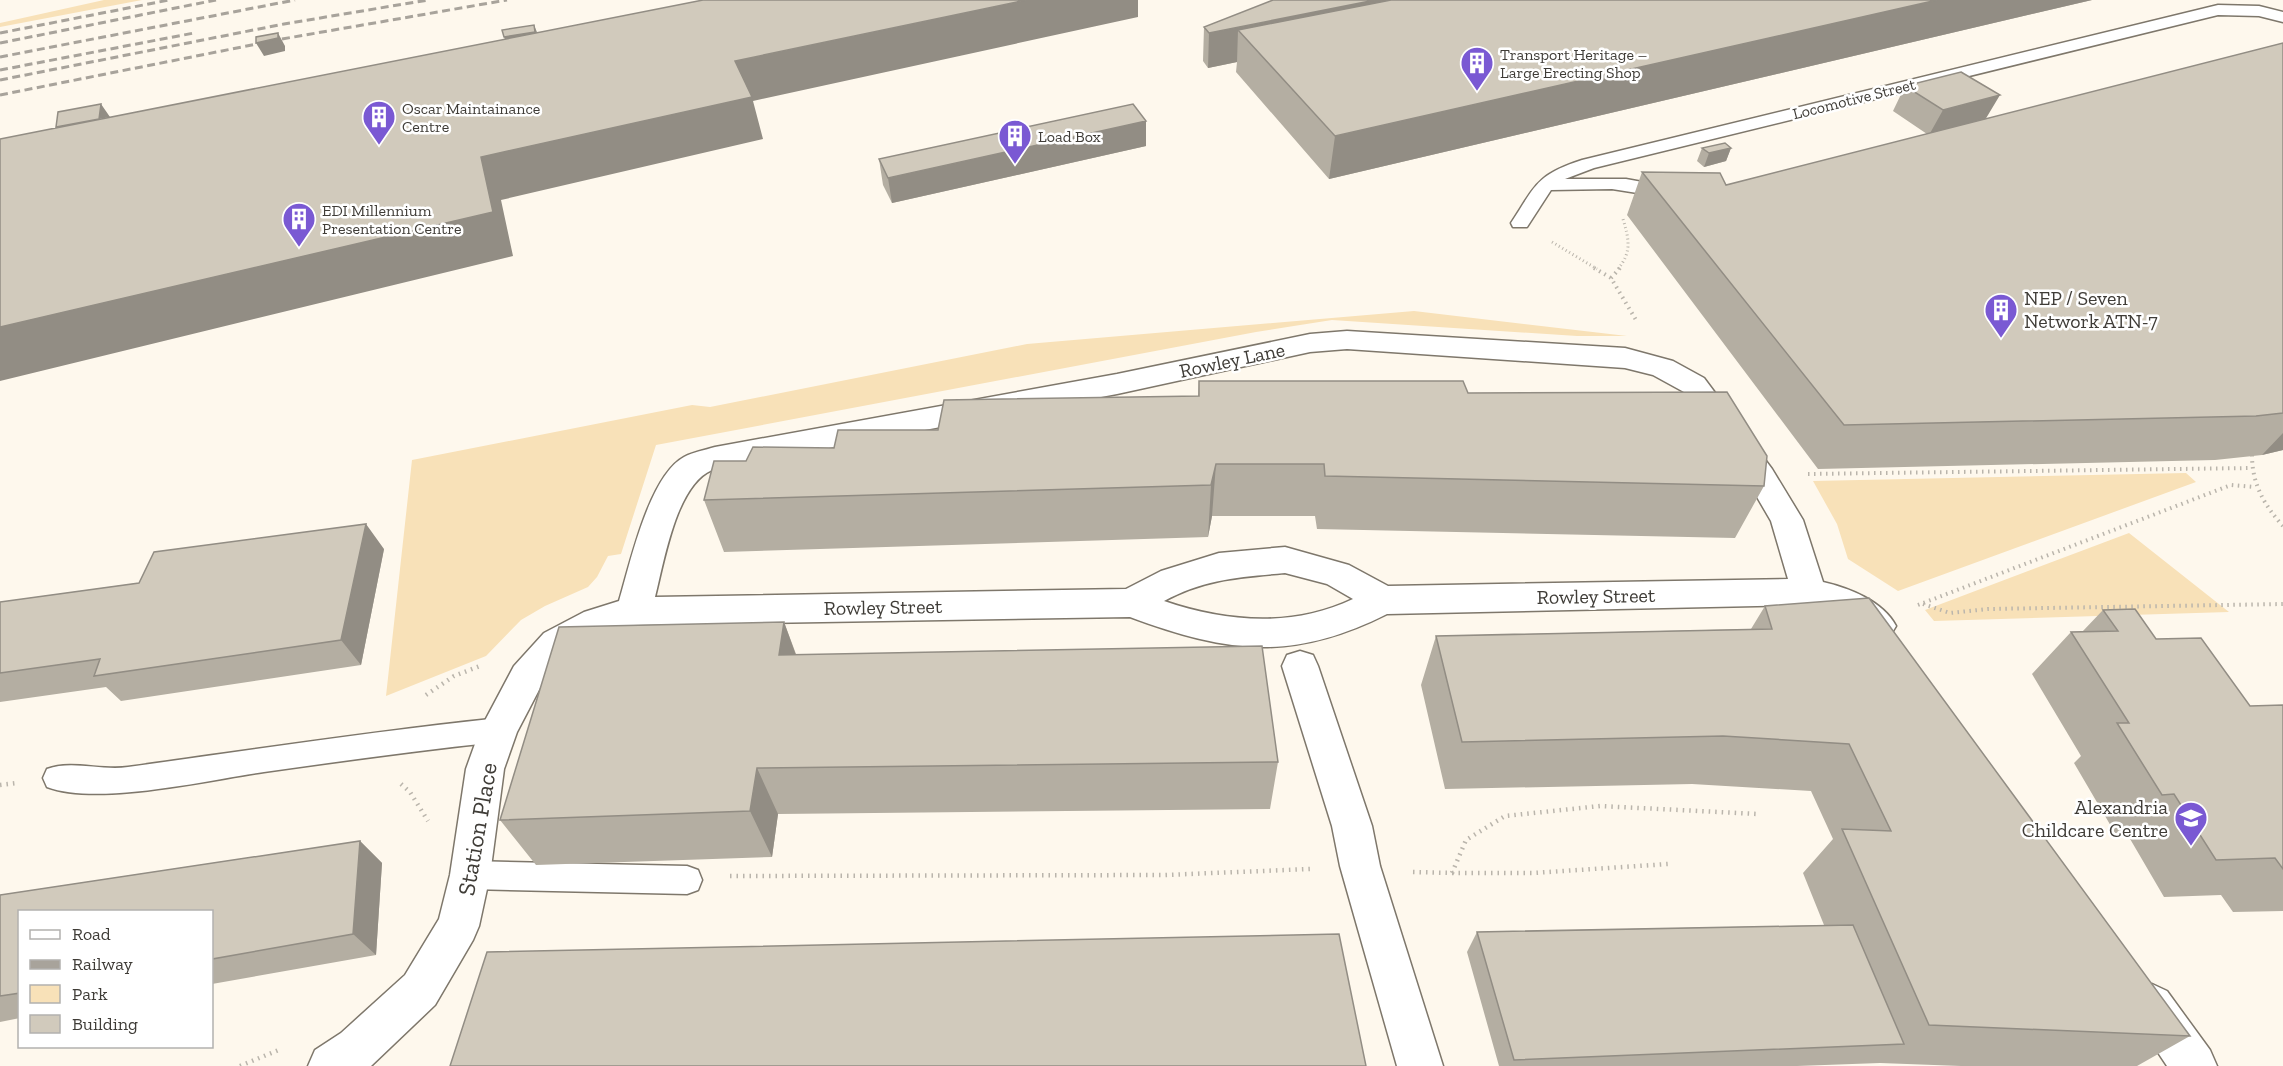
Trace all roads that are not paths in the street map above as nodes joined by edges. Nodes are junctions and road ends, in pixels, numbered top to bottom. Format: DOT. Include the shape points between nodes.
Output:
graph roads {
  1 [pos="2236,0"];
  2 [pos="2259,11"];
  3 [pos="2282,24"];
  4 [pos="1542,190"];
  5 [pos="1690,197"];
  6 [pos="1520,223"];
  7 [pos="1809,592"];
  8 [pos="1383,600"];
  9 [pos="1131,603"];
  10 [pos="634,611"];
  11 [pos="1900,648"];
  12 [pos="1300,666"];
  13 [pos="499,730"];
  14 [pos="57,778"];
  15 [pos="470,875"];
  16 [pos="687,880"];
  17 [pos="2133,979"];
  18 [pos="332,1066"];
  19 [pos="1420,1066"];
  20 [pos="2194,1066"];
  1 -- 2 [label="lane"];
  2 -- 3 [label="lane, Locomotive Street"];
  2 -- 4 [label="lane, Locomotive Street" via="2209,12 1600,161 1563,172"];
  4 -- 5 [label="lane" via="1554,185 1598,183 1651,187"];
  4 -- 6 [label="lane, Locomotive Street"];
  7 -- 8 [label="street, Rowley Street"];
  7 -- 10 [label="street, Rowley Lane" via="1787,520 1694,385 1663,368 1625,358 1380,341 1310,343 1117,384 715,458 692,466 666,500"];
  7 -- 11 [label="street, Rowley Street" via="1841,600 1866,616"];
  8 -- 9 [label="street, Rowley Street" via="1330,624 1278,636 1219,632"];
  8 -- 9 [label="street, Rowley Street" via="1337,574 1285,560 1219,566 1173,580"];
  9 -- 10 [label="street, Rowley Street"];
  10 -- 13 [label="street, Station Place" via="596,622 557,643 527,677"];
  12 -- 19 [label="street" via="1352,826 1361,869"];
  13 -- 14 [label="lane" via="118,781"];
  13 -- 15 [label="street, Station Place" via="485,770"];
  15 -- 16 [label="lane"];
  15 -- 18 [label="street, Station Place" via="458,926 420,990"];
  17 -- 20 [label="street"];
}
